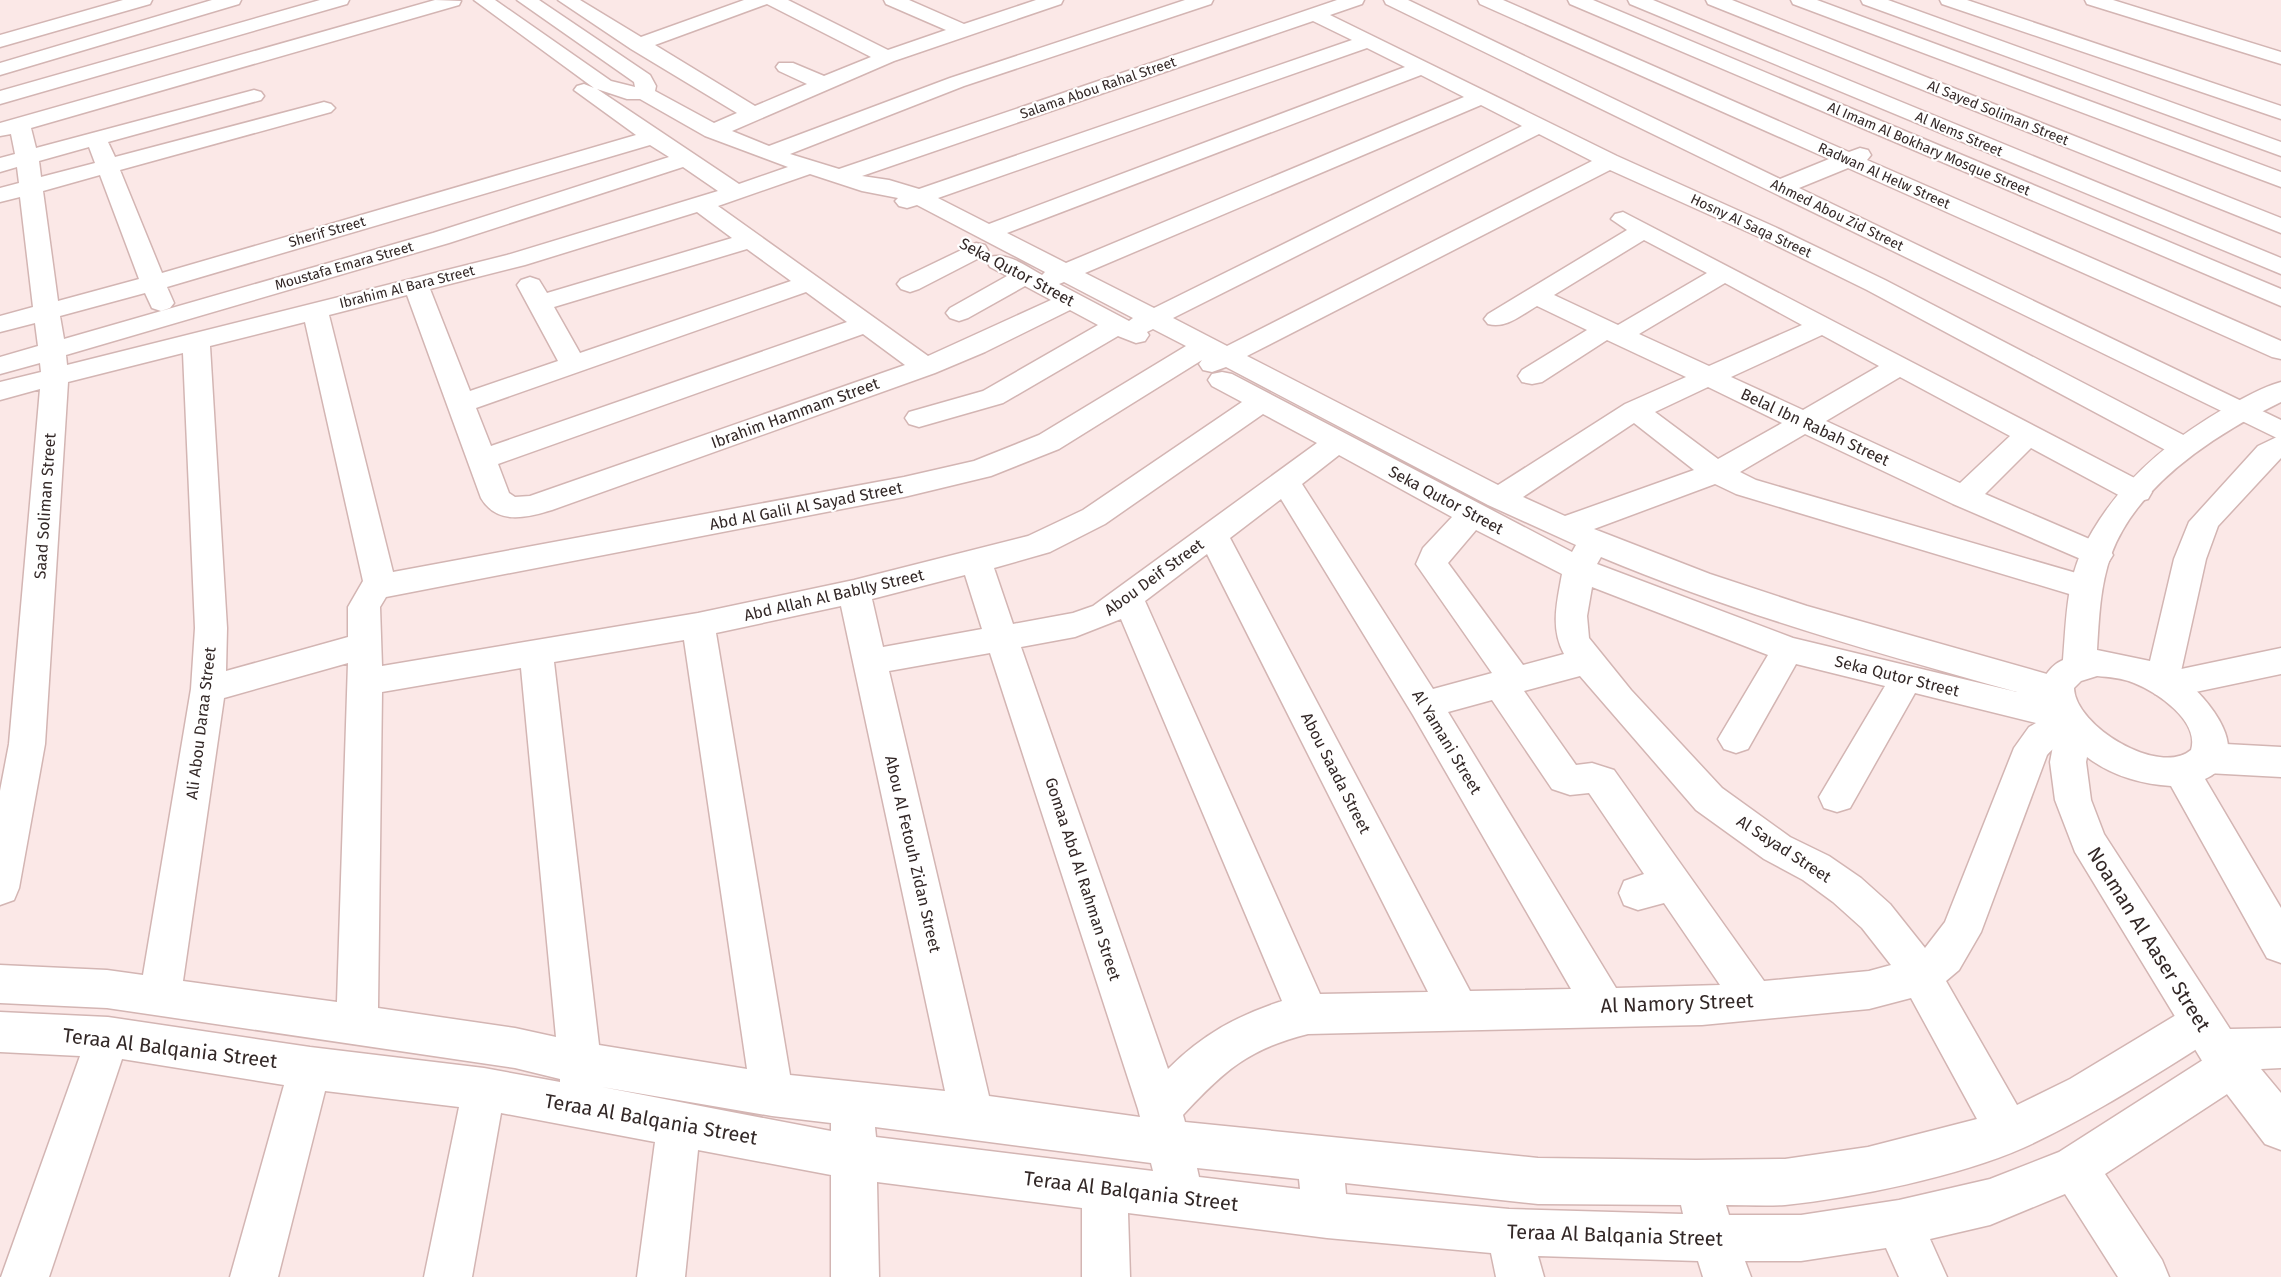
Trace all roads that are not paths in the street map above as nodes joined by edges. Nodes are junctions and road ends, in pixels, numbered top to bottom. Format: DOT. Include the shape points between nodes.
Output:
graph roads {
  1 [pos="100,0"];
  2 [pos="143,0"];
  3 [pos="232,0"];
  4 [pos="340,0"];
  5 [pos="451,0"];
  6 [pos="483,0"];
  7 [pos="526,0"];
  8 [pos="567,0"];
  9 [pos="761,0"];
  10 [pos="773,0"];
  11 [pos="893,0"];
  12 [pos="995,0"];
  13 [pos="1054,0"];
  14 [pos="1158,0"];
  15 [pos="1204,0"];
  16 [pos="1355,0"];
  17 [pos="1393,0"];
  18 [pos="1487,0"];
  19 [pos="1542,0"];
  20 [pos="1577,0"];
  21 [pos="1637,0"];
  22 [pos="1715,0"];
  23 [pos="1800,0"];
  24 [pos="1870,0"];
  25 [pos="1949,0"];
  26 [pos="2001,0"];
  27 [pos="2094,0"];
  28 [pos="2156,0"];
  29 [pos="1976,3"];
  30 [pos="1178,9"];
  31 [pos="1512,10"];
  32 [pos="1022,11"];
  33 [pos="1314,14"];
  34 [pos="2224,21"];
  35 [pos="1935,24"];
  36 [pos="0,28"];
  37 [pos="963,30"];
  38 [pos="1455,30"];
  39 [pos="1904,39"];
  40 [pos="0,41"];
  41 [pos="1369,41"];
  42 [pos="638,45"];
  43 [pos="891,56"];
  44 [pos="2281,58"];
  45 [pos="1863,59"];
  46 [pos="229,66"];
  47 [pos="786,67"];
  48 [pos="1421,68"];
  49 [pos="0,69"];
  50 [pos="1825,78"];
  51 [pos="957,82"];
  52 [pos="824,84"];
  53 [pos="148,88"];
  54 [pos="644,93"];
  55 [pos="2281,93"];
  56 [pos="254,96"];
  57 [pos="1482,97"];
  58 [pos="0,98"];
  59 [pos="81,107"];
  60 [pos="324,108"];
  61 [pos="2271,110"];
  62 [pos="754,114"];
  63 [pos="166,121"];
  64 [pos="274,121"];
  65 [pos="1935,124"];
  66 [pos="1539,126"];
  67 [pos="10,128"];
  68 [pos="2227,129"];
  69 [pos="717,133"];
  70 [pos="653,137"];
  71 [pos="1902,137"];
  72 [pos="97,140"];
  73 [pos="179,146"];
  74 [pos="2197,149"];
  75 [pos="2281,149"];
  76 [pos="769,154"];
  77 [pos="682,156"];
  78 [pos="27,158"];
  79 [pos="1847,160"];
  80 [pos="1609,161"];
  81 [pos="0,165"];
  82 [pos="108,166"];
  83 [pos="810,166"];
  84 [pos="841,176"];
  85 [pos="2156,176"];
  86 [pos="2281,180"];
  87 [pos="31,186"];
  88 [pos="870,186"];
  89 [pos="1781,187"];
  90 [pos="736,193"];
  91 [pos="0,195"];
  92 [pos="920,197"];
  93 [pos="2120,200"];
  94 [pos="700,204"];
  95 [pos="891,206"];
  96 [pos="2281,226"];
  97 [pos="750,240"];
  98 [pos="983,241"];
  99 [pos="516,260"];
  100 [pos="2281,267"];
  101 [pos="1725,273"];
  102 [pos="1033,280"];
  103 [pos="154,283"];
  104 [pos="809,283"];
  105 [pos="910,284"];
  106 [pos="416,285"];
  107 [pos="1069,286"];
  108 [pos="1534,295"];
  109 [pos="2281,298"];
  110 [pos="540,303"];
  111 [pos="315,310"];
  112 [pos="47,311"];
  113 [pos="959,313"];
  114 [pos="167,318"];
  115 [pos="1497,319"];
  116 [pos="0,324"];
  117 [pos="867,324"];
  118 [pos="1133,324"];
  119 [pos="1823,325"];
  120 [pos="1613,332"];
  121 [pos="186,342"];
  122 [pos="2281,351"];
  123 [pos="1204,358"];
  124 [pos="54,363"];
  125 [pos="573,364"];
  126 [pos="0,366"];
  127 [pos="1899,366"];
  128 [pos="925,367"];
  129 [pos="1532,376"];
  130 [pos="1707,377"];
  131 [pos="0,391"];
  132 [pos="2281,391"];
  133 [pos="1262,402"];
  134 [pos="461,404"];
  135 [pos="1635,410"];
  136 [pos="2240,410"];
  137 [pos="919,418"];
  138 [pos="1803,421"];
  139 [pos="2028,435"];
  140 [pos="1338,442"];
  141 [pos="2183,447"];
  142 [pos="2278,447"];
  143 [pos="482,459"];
  144 [pos="1717,473"];
  145 [pos="1285,482"];
  146 [pos="2137,492"];
  147 [pos="1964,497"];
  148 [pos="1499,498"];
  149 [pos="1472,515"];
  150 [pos="1213,535"];
  151 [pos="1578,546"];
  152 [pos="2097,555"];
  153 [pos="976,562"];
  154 [pos="377,587"];
  155 [pos="2086,587"];
  156 [pos="854,592"];
  157 [pos="1128,598"];
  158 [pos="699,625"];
  159 [pos="1003,639"];
  160 [pos="366,645"];
  161 [pos="1788,649"];
  162 [pos="536,653"];
  163 [pos="1587,661"];
  164 [pos="2281,661"];
  165 [pos="870,662"];
  166 [pos="1907,678"];
  167 [pos="365,682"];
  168 [pos="1507,682"];
  169 [pos="2165,683"];
  170 [pos="208,689"];
  171 [pos="1425,705"];
  172 [pos="2068,705"];
  173 [pos="1736,739"];
  174 [pos="14,747"];
  175 [pos="2281,762"];
  176 [pos="2195,765"];
  177 [pos="1836,797"];
  178 [pos="0,888"];
  179 [pos="2281,945"];
  180 [pos="1921,976"];
  181 [pos="0,984"];
  182 [pos="160,996"];
  183 [pos="1754,1000"];
  184 [pos="1604,1007"];
  185 [pos="1459,1011"];
  186 [pos="1308,1014"];
  187 [pos="357,1026"];
  188 [pos="0,1032"];
  189 [pos="108,1036"];
  190 [pos="2217,1046"];
  191 [pos="2281,1048"];
  192 [pos="582,1063"];
  193 [pos="310,1068"];
  194 [pos="484,1089"];
  195 [pos="772,1095"];
  196 [pos="853,1103"];
  197 [pos="583,1107"];
  198 [pos="972,1116"];
  199 [pos="679,1125"];
  200 [pos="1164,1126"];
  201 [pos="2281,1128"];
  202 [pos="2008,1132"];
  203 [pos="854,1156"];
  204 [pos="1318,1159"];
  205 [pos="2074,1168"];
  206 [pos="1696,1183"];
  207 [pos="1104,1186"];
  208 [pos="1182,1197"];
  209 [pos="1327,1215"];
  210 [pos="1899,1223"];
  211 [pos="1509,1233"];
  212 [pos="1720,1258"];
  213 [pos="25,1277"];
  214 [pos="254,1277"];
  215 [pos="448,1277"];
  216 [pos="661,1277"];
  217 [pos="855,1277"];
  218 [pos="1106,1277"];
  219 [pos="1520,1277"];
  220 [pos="1923,1277"];
  221 [pos="2145,1277"];
  1 -- 36 [label="street"];
  2 -- 40 [label="street"];
  3 -- 49 [label="street"];
  4 -- 58 [label="street"];
  5 -- 46 [label="street"];
  5 -- 70 [label="street"];
  6 -- 54 [label="street, Seka Qutor Street" via="604,85 627,93"];
  7 -- 54 [label="street, Seka Qutor Street" via="643,79"];
  8 -- 42 [label="street"];
  9 -- 42 [label="street"];
  10 -- 43 [label="street"];
  11 -- 37 [label="street"];
  12 -- 32 [label="street"];
  13 -- 32 [label="street, Moustafa Emara Street"];
  14 -- 30 [label="street"];
  15 -- 30 [label="street"];
  16 -- 33 [label="street, Salama Abou Rahal Street"];
  17 -- 38 [label="street, Ahmed Abou Zid Street"];
  18 -- 31 [label="street, Radwan Al Helw Street"];
  19 -- 31 [label="street"];
  20 -- 71 [label="street, Al Imam Al Bokhary Mosque Street"];
  21 -- 50 [label="street, Al Nems Street"];
  22 -- 45 [label="street, Al Sayed Soliman Street"];
  23 -- 39 [label="street"];
  24 -- 35 [label="street"];
  25 -- 29 [label="street"];
  26 -- 55 [label="street"];
  27 -- 44 [label="street"];
  28 -- 34 [label="street"];
  29 -- 35 [label="street"];
  29 -- 61 [label="street"];
  30 -- 51 [label="street"];
  31 -- 38 [label="street"];
  31 -- 79 [label="street, Radwan Al Helw Street"];
  32 -- 37 [label="street, Moustafa Emara Street"];
  33 -- 41 [label="street, Hosny Al Saqa Street"];
  33 -- 84 [label="street, Salama Abou Rahal Street"];
  35 -- 39 [label="street"];
  35 -- 68 [label="street"];
  37 -- 43 [label="street, Moustafa Emara Street"];
  38 -- 89 [label="street, Ahmed Abou Zid Street"];
  39 -- 45 [label="street"];
  39 -- 74 [label="street"];
  41 -- 48 [label="street, Hosny Al Saqa Street"];
  41 -- 92 [label="street"];
  42 -- 62 [label="street"];
  43 -- 51 [label="street"];
  43 -- 52 [label="street, Moustafa Emara Street"];
  45 -- 50 [label="street"];
  45 -- 85 [label="street, Al Sayed Soliman Street"];
  46 -- 53 [label="street"];
  46 -- 56 [label="street"];
  47 -- 52 [label="street"];
  48 -- 57 [label="street, Hosny Al Saqa Street"];
  48 -- 98 [label="street"];
  50 -- 65 [label="street, Al Nems Street"];
  51 -- 76 [label="street"];
  52 -- 62 [label="street, Moustafa Emara Street"];
  53 -- 59 [label="street"];
  53 -- 63 [label="street"];
  54 -- 69 [label="street, Seka Qutor Street"];
  55 -- 61 [label="street"];
  56 -- 63 [label="street"];
  56 -- 64 [label="street"];
  57 -- 66 [label="street, Hosny Al Saqa Street"];
  57 -- 107 [label="street, Ibrahim Hammam Street"];
  59 -- 67 [label="street"];
  59 -- 72 [label="street, Ali Abou Daraa Street"];
  60 -- 64 [label="street"];
  61 -- 68 [label="street"];
  62 -- 69 [label="street, Moustafa Emara Street"];
  63 -- 72 [label="street"];
  63 -- 73 [label="street"];
  64 -- 73 [label="street"];
  65 -- 71 [label="street"];
  65 -- 93 [label="street, Al Nems Street"];
  66 -- 80 [label="street, Hosny Al Saqa Street"];
  66 -- 118 [label="street"];
  67 -- 78 [label="street, Saad Soliman Street"];
  68 -- 74 [label="street"];
  68 -- 75 [label="street"];
  69 -- 76 [label="street, Seka Qutor Street"];
  69 -- 77 [label="street, Moustafa Emara Street"];
  70 -- 77 [label="street"];
  70 -- 103 [label="street, Sherif Street"];
  71 -- 79 [label="street"];
  71 -- 109 [label="street, Al Imam Al Bokhary Mosque Street"];
  72 -- 78 [label="street"];
  72 -- 82 [label="street, Ali Abou Daraa Street"];
  73 -- 82 [label="street"];
  74 -- 85 [label="street"];
  74 -- 86 [label="street"];
  76 -- 83 [label="street, Seka Qutor Street"];
  77 -- 90 [label="street"];
  77 -- 114 [label="street, Moustafa Emara Street" via="441,238"];
  78 -- 81 [label="street"];
  78 -- 87 [label="street, Saad Soliman Street"];
  79 -- 89 [label="street"];
  79 -- 122 [label="street, Radwan Al Helw Street"];
  80 -- 123 [label="street, Abd Al Galil Al Sayad Street"];
  80 -- 141 [label="street, Hosny Al Saqa Street" via="1876,285"];
  82 -- 87 [label="street"];
  82 -- 103 [label="street, Ali Abou Daraa Street"];
  83 -- 84 [label="street, Seka Qutor Street"];
  83 -- 90 [label="street, Ibrahim Al Bara Street"];
  84 -- 88 [label="street, Seka Qutor Street"];
  85 -- 93 [label="street"];
  85 -- 96 [label="street, Al Sayed Soliman Street"];
  87 -- 91 [label="street"];
  87 -- 112 [label="street, Saad Soliman Street"];
  88 -- 92 [label="street, Seka Qutor Street" via="906,190"];
  88 -- 95 [label="street, Seka Qutor Street" via="875,195"];
  89 -- 136 [label="street, Ahmed Abou Zid Street"];
  90 -- 94 [label="street, Ibrahim Al Bara Street"];
  92 -- 95 [label="street"];
  92 -- 98 [label="street, Seka Qutor Street"];
  93 -- 100 [label="street, Al Nems Street"];
  94 -- 97 [label="street"];
  94 -- 99 [label="street, Ibrahim Al Bara Street"];
  95 -- 98 [label="street, Seka Qutor Street"];
  97 -- 104 [label="street"];
  97 -- 110 [label="street"];
  98 -- 102 [label="street, Seka Qutor Street"];
  98 -- 105 [label="street"];
  98 -- 107 [label="street, Seka Qutor Street"];
  99 -- 106 [label="street, Ibrahim Al Bara Street"];
  99 -- 110 [label="street"];
  101 -- 108 [label="street" via="1633,224"];
  101 -- 119 [label="street"];
  101 -- 120 [label="street"];
  102 -- 107 [label="street, Seka Qutor Street"];
  102 -- 113 [label="street"];
  103 -- 112 [label="street, Sherif Street"];
  103 -- 114 [label="street, Ali Abou Daraa Street"];
  104 -- 117 [label="street"];
  104 -- 125 [label="street"];
  106 -- 111 [label="street, Ibrahim Al Bara Street"];
  106 -- 134 [label="street"];
  107 -- 118 [label="street, Seka Qutor Street"];
  107 -- 128 [label="street, Ibrahim Hammam Street" via="976,346"];
  108 -- 115 [label="street"];
  108 -- 120 [label="street, Belal Ibn Rabah Street"];
  110 -- 125 [label="street"];
  111 -- 121 [label="street, Ibrahim Al Bara Street"];
  111 -- 154 [label="street" via="379,581"];
  112 -- 116 [label="street, Sherif Street"];
  112 -- 124 [label="street, Saad Soliman Street"];
  114 -- 121 [label="street, Ali Abou Daraa Street"];
  114 -- 124 [label="street, Moustafa Emara Street"];
  117 -- 128 [label="street"];
  117 -- 143 [label="street"];
  118 -- 123 [label="street, Seka Qutor Street"];
  118 -- 137 [label="street" via="993,397"];
  119 -- 127 [label="street"];
  119 -- 130 [label="street"];
  120 -- 129 [label="street"];
  120 -- 130 [label="street, Belal Ibn Rabah Street"];
  121 -- 124 [label="street, Ibrahim Al Bara Street"];
  121 -- 170 [label="street, Ali Abou Daraa Street" via="210,572"];
  123 -- 133 [label="street, Seka Qutor Street"];
  123 -- 148 [label="street, Seka Qutor Street"];
  123 -- 154 [label="street, Abd Al Galil Al Sayad Street" via="1049,442 981,469"];
  124 -- 126 [label="street, Moustafa Emara Street"];
  124 -- 131 [label="street, Ibrahim Al Bara Street"];
  124 -- 174 [label="street, Saad Soliman Street"];
  125 -- 134 [label="street"];
  127 -- 138 [label="street"];
  127 -- 139 [label="street"];
  128 -- 143 [label="street, Ibrahim Hammam Street" via="541,503 505,506 496,498"];
  130 -- 135 [label="street"];
  130 -- 138 [label="street, Belal Ibn Rabah Street"];
  132 -- 136 [label="street, Noaman Al Aaser Street"];
  133 -- 140 [label="street, Seka Qutor Street"];
  133 -- 153 [label="street, Abd Allah Al Bablly Street" via="1094,517 1039,544"];
  134 -- 143 [label="street"];
  135 -- 144 [label="street"];
  135 -- 148 [label="street"];
  136 -- 141 [label="street, Noaman Al Aaser Street"];
  136 -- 142 [label="street, Ahmed Abou Zid Street"];
  138 -- 144 [label="street"];
  138 -- 147 [label="street, Belal Ibn Rabah Street"];
  139 -- 146 [label="street"];
  139 -- 147 [label="street"];
  140 -- 145 [label="street, Abou Deif Street"];
  140 -- 149 [label="street, Seka Qutor Street"];
  141 -- 146 [label="street, Noaman Al Aaser Street"];
  142 -- 169 [label="street" via="2204,522 2190,559"];
  144 -- 151 [label="street"];
  144 -- 155 [label="street" via="1762,492"];
  145 -- 150 [label="street, Abou Deif Street"];
  145 -- 171 [label="street, Al Yamani Street"];
  146 -- 152 [label="street, Noaman Al Aaser Street" via="2115,521"];
  147 -- 152 [label="street, Belal Ibn Rabah Street"];
  148 -- 151 [label="street, Seka Qutor Street"];
  149 -- 151 [label="street, Seka Qutor Street"];
  149 -- 168 [label="street" via="1431,564"];
  150 -- 157 [label="street, Abou Deif Street"];
  150 -- 185 [label="street, Abou Saada Street"];
  151 -- 161 [label="street, Seka Qutor Street"];
  151 -- 163 [label="street, Al Sayad Street" via="1571,627 1578,650"];
  151 -- 172 [label="street, Seka Qutor Street"];
  152 -- 155 [label="street, Noaman Al Aaser Street"];
  153 -- 156 [label="street, Abd Allah Al Bablly Street"];
  153 -- 159 [label="street, Gomaa Abd Al Rahman Street"];
  154 -- 160 [label="street" via="364,607"];
  155 -- 172 [label="street, Noaman Al Aaser Street"];
  156 -- 158 [label="street, Abd Allah Al Bablly Street"];
  156 -- 165 [label="street, Abou Al Fetouh Zidan Street"];
  157 -- 159 [label="street, Abou Deif Street" via="1091,621"];
  157 -- 186 [label="street"];
  158 -- 162 [label="street, Abd Allah Al Bablly Street"];
  158 -- 195 [label="street"];
  159 -- 165 [label="street, Abou Deif Street"];
  159 -- 200 [label="street, Gomaa Abd Al Rahman Street"];
  160 -- 167 [label="street"];
  160 -- 170 [label="street"];
  161 -- 166 [label="street, Seka Qutor Street"];
  161 -- 173 [label="street"];
  162 -- 167 [label="street, Abd Allah Al Bablly Street"];
  162 -- 192 [label="street"];
  163 -- 168 [label="street"];
  163 -- 180 [label="street, Al Sayad Street" via="1709,799 1777,848 1847,890 1888,930"];
  164 -- 169 [label="street"];
  165 -- 198 [label="street, Abou Al Fetouh Zidan Street"];
  166 -- 172 [label="street, Seka Qutor Street"];
  166 -- 177 [label="street"];
  167 -- 187 [label="street"];
  168 -- 171 [label="street"];
  168 -- 183 [label="street" via="1562,775 1572,781 1589,777 1601,781 1621,830 1655,888"];
  169 -- 172 [label="street" via="2118,665 2097,663"];
  169 -- 176 [label="street" via="2190,702 2206,722 2212,741"];
  170 -- 182 [label="street, Ali Abou Daraa Street"];
  171 -- 184 [label="street, Al Yamani Street"];
  172 -- 176 [label="street" via="2106,754 2125,764 2145,770"];
  172 -- 180 [label="street, Al Namory Street" via="2032,748 1961,932 1945,957"];
  172 -- 190 [label="street, Noaman Al Aaser Street" via="2073,800 2088,841"];
  174 -- 178 [label="street, Saad Soliman Street"];
  175 -- 176 [label="street"];
  176 -- 179 [label="street"];
  180 -- 183 [label="street, Al Namory Street" via="1869,990"];
  180 -- 202 [label="street, Al Sayad Street"];
  181 -- 182 [label="street" via="107,989"];
  182 -- 187 [label="street"];
  183 -- 184 [label="street, Al Namory Street" via="1702,1006"];
  184 -- 185 [label="street, Al Namory Street"];
  185 -- 186 [label="street, Al Namory Street"];
  186 -- 200 [label="street, Al Namory Street" via="1275,1021 1243,1034 1215,1052"];
  187 -- 192 [label="street" via="515,1048"];
  188 -- 189 [label="street, Teraa Al Balqania Street"];
  189 -- 193 [label="street, Teraa Al Balqania Street"];
  189 -- 213 [label="street"];
  190 -- 191 [label="street"];
  190 -- 201 [label="street, Noaman Al Aaser Street"];
  190 -- 202 [label="street" via="2085,1094"];
  190 -- 205 [label="street, Teraa Al Balqania Street"];
  192 -- 195 [label="street"];
  192 -- 197 [label="street"];
  193 -- 194 [label="street, Teraa Al Balqania Street"];
  193 -- 214 [label="street"];
  194 -- 197 [label="street, Teraa Al Balqania Street"];
  194 -- 215 [label="street"];
  195 -- 196 [label="street"];
  196 -- 198 [label="street"];
  196 -- 203 [label="street"];
  197 -- 199 [label="street, Teraa Al Balqania Street"];
  198 -- 200 [label="street"];
  199 -- 203 [label="street, Teraa Al Balqania Street"];
  199 -- 216 [label="street"];
  200 -- 204 [label="street"];
  200 -- 208 [label="street, Gomaa Abd Al Rahman Street"];
  202 -- 206 [label="street" via="1868,1169 1785,1182"];
  203 -- 207 [label="street, Teraa Al Balqania Street"];
  203 -- 217 [label="street"];
  204 -- 206 [label="street" via="1538,1181"];
  204 -- 209 [label="street"];
  205 -- 210 [label="street, Teraa Al Balqania Street" via="1990,1202"];
  205 -- 221 [label="street"];
  206 -- 212 [label="street"];
  207 -- 208 [label="street, Teraa Al Balqania Street"];
  207 -- 218 [label="street"];
  208 -- 209 [label="street, Teraa Al Balqania Street"];
  209 -- 211 [label="street, Teraa Al Balqania Street"];
  210 -- 212 [label="street, Teraa Al Balqania Street" via="1801,1239"];
  210 -- 220 [label="street"];
  211 -- 212 [label="street, Teraa Al Balqania Street"];
  211 -- 219 [label="street"];
}
